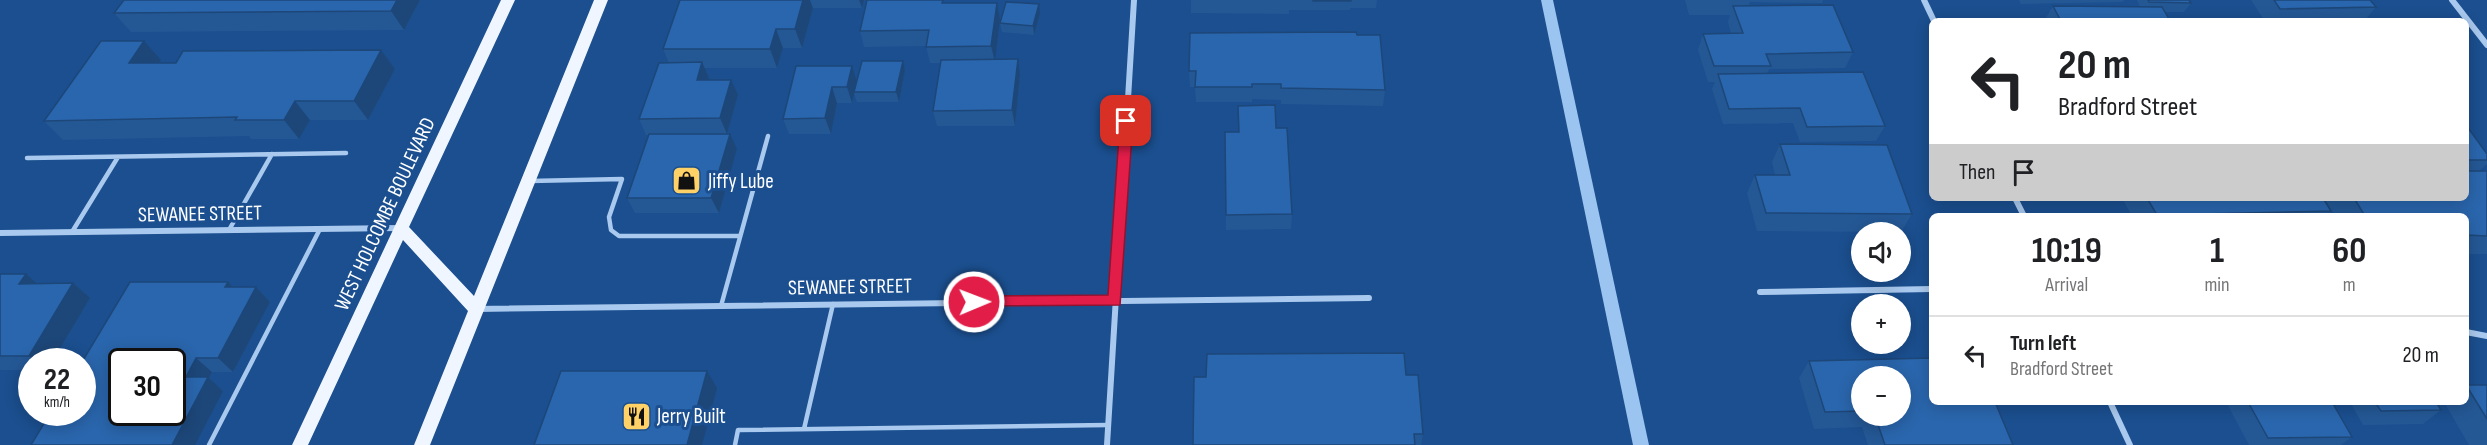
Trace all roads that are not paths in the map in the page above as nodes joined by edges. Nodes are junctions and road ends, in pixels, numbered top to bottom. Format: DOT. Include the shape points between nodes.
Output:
graph roads {
  1 [pos="508,0"];
  2 [pos="601,0"];
  3 [pos="1134,0"];
  4 [pos="1924,0"];
  5 [pos="2452,0"];
  6 [pos="1933,18"];
  7 [pos="2466,18"];
  8 [pos="2469,22"];
  9 [pos="2487,45"];
  10 [pos="768,136"];
  11 [pos="346,153"];
  12 [pos="272,154"];
  13 [pos="118,157"];
  14 [pos="27,158"];
  15 [pos="528,181"];
  16 [pos="401,228"];
  17 [pos="320,229"];
  18 [pos="229,230"];
  19 [pos="72,232"];
  20 [pos="0,233"];
  21 [pos="740,236"];
  22 [pos="1929,288"];
  23 [pos="1760,292"];
  24 [pos="1369,298"];
  25 [pos="1115,300"];
  26 [pos="833,304"];
  27 [pos="721,306"];
  28 [pos="476,309"];
  29 [pos="2469,333"];
  30 [pos="2487,336"];
  31 [pos="2111,405"];
  32 [pos="1108,425"];
  33 [pos="804,429"];
  34 [pos="209,445"];
  35 [pos="300,445"];
  36 [pos="422,445"];
  37 [pos="735,445"];
  38 [pos="1107,445"];
  39 [pos="2130,445"];
  1 -- 16 [label="main road, WEST HOLCOMBE BOULEVARD"];
  2 -- 15 [label="main road"];
  3 -- 25 [label="street"];
  4 -- 6 [label="street"];
  5 -- 7 [label="street"];
  8 -- 9 [label="street"];
  10 -- 21 [label="lane"];
  11 -- 12 [label="lane"];
  12 -- 13 [label="lane"];
  12 -- 18 [label="lane"];
  13 -- 14 [label="lane"];
  13 -- 19 [label="lane"];
  15 -- 21 [label="lane" via="622,180 609,217 611,231 619,236"];
  15 -- 28 [label="main road"];
  16 -- 17 [label="street, SEWANEE STREET"];
  16 -- 28 [label="main road"];
  16 -- 35 [label="main road, WEST HOLCOMBE BOULEVARD"];
  17 -- 18 [label="street, SEWANEE STREET"];
  17 -- 34 [label="lane"];
  18 -- 19 [label="street, SEWANEE STREET"];
  19 -- 20 [label="street, SEWANEE STREET"];
  21 -- 27 [label="lane"];
  22 -- 23 [label="street"];
  24 -- 25 [label="street, SEWANEE STREET"];
  25 -- 26 [label="street, SEWANEE STREET"];
  25 -- 32 [label="street"];
  26 -- 27 [label="street, SEWANEE STREET"];
  26 -- 33 [label="lane"];
  27 -- 28 [label="street, SEWANEE STREET"];
  28 -- 36 [label="main road"];
  29 -- 30 [label="street"];
  31 -- 39 [label="street"];
  32 -- 33 [label="lane"];
  32 -- 38 [label="street"];
  33 -- 37 [label="lane" via="738,430"];
}
